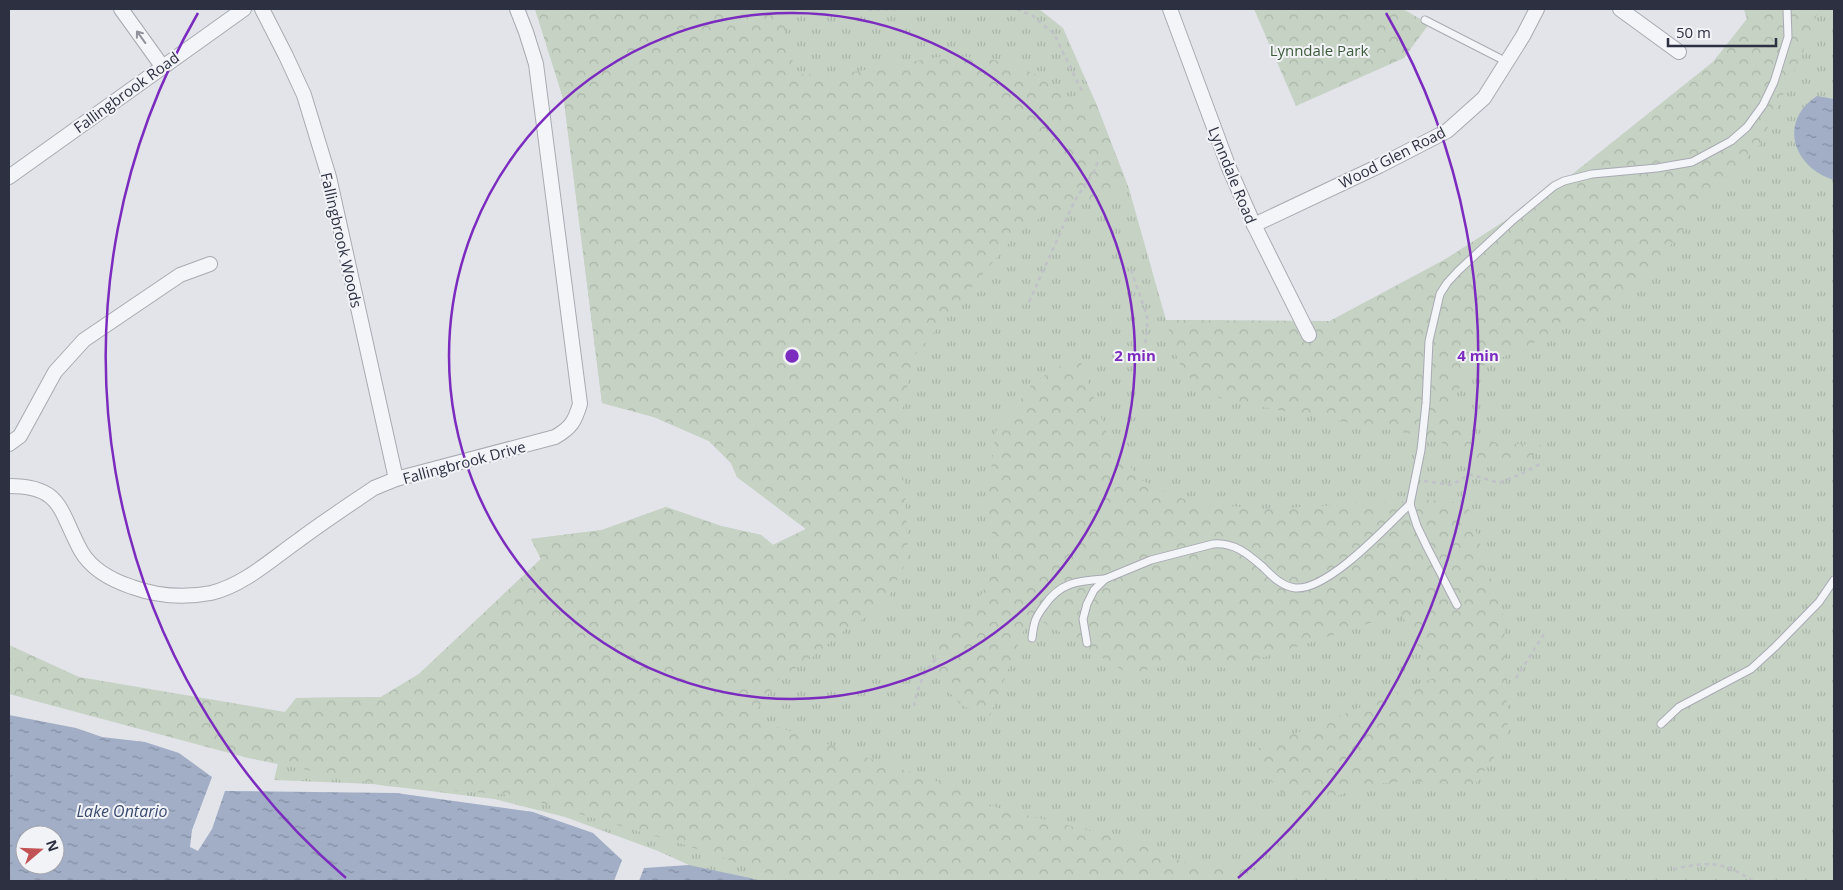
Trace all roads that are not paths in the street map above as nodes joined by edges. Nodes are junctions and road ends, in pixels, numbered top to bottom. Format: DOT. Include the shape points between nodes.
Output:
graph roads {
  1 [pos="121,9"];
  2 [pos="244,9"];
  3 [pos="262,9"];
  4 [pos="517,9"];
  5 [pos="1170,9"];
  6 [pos="1537,9"];
  7 [pos="1620,9"];
  8 [pos="1787,9"];
  9 [pos="1425,20"];
  10 [pos="1679,52"];
  11 [pos="1507,62"];
  12 [pos="162,66"];
  13 [pos="9,177"];
  14 [pos="1254,226"];
  15 [pos="210,264"];
  16 [pos="1310,335"];
  17 [pos="9,444"];
  18 [pos="396,479"];
  19 [pos="9,486"];
  20 [pos="1410,504"];
  21 [pos="1105,578"];
  22 [pos="1834,580"];
  23 [pos="1457,605"];
  24 [pos="1032,638"];
  25 [pos="1087,643"];
  26 [pos="1662,724"];
  12 -- 1 [label="street, one-way"];
  2 -- 12 [label="street, Fallingbrook Road"];
  3 -- 18 [label="street, Fallingbrook Woods" via="304,95 329,177"];
  4 -- 18 [label="street, Fallingbrook Drive" via="536,64 580,404 567,430 555,437"];
  5 -- 14 [label="street, Lynndale Road"];
  6 -- 11 [label="street, Wood Glen Road"];
  7 -- 10 [label="street"];
  8 -- 20 [label="lane" via="1788,37 1774,82 1763,105 1731,142 1692,162 1592,174 1564,181 1513,220 1447,283 1440,294 1429,341 1426,403"];
  9 -- 11 [label="lane"];
  11 -- 14 [label="street, Wood Glen Road" via="1484,98 1447,131"];
  12 -- 13 [label="street, Fallingbrook Road"];
  14 -- 16 [label="street, Lynndale Road"];
  15 -- 17 [label="street" via="180,275 84,340 55,372 20,436"];
  18 -- 19 [label="street, Fallingbrook Drive" via="374,488 249,576 212,592 187,596 143,591 120,584 100,572 82,553 57,502 44,491"];
  20 -- 21 [label="lane" via="1340,569 1304,587 1285,585 1242,550 1223,543 1151,560"];
  20 -- 23 [label="lane" via="1417,526"];
  21 -- 24 [label="lane" via="1067,585 1052,594 1034,622"];
  21 -- 25 [label="lane" via="1087,604 1084,619"];
  22 -- 26 [label="lane" via="1818,602 1751,669 1679,707"];
}
